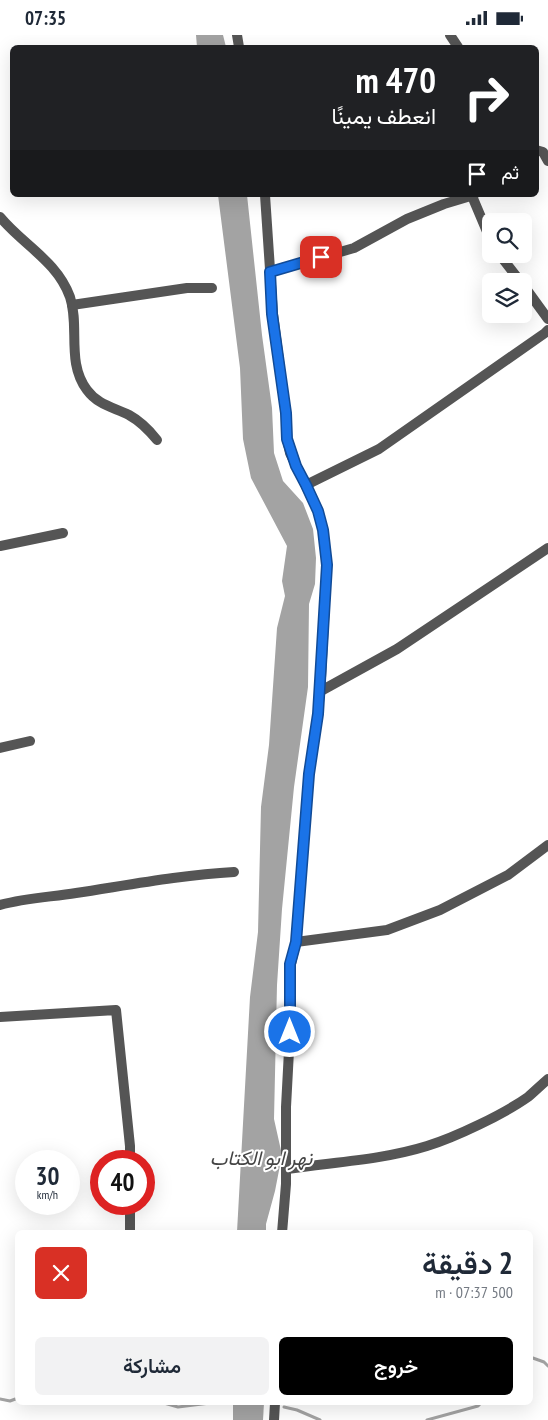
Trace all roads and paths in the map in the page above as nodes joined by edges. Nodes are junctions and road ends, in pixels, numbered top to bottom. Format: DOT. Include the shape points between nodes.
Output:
graph roads {
  1 [pos="265,197"];
  2 [pos="467,197"];
  3 [pos="474,197"];
  4 [pos="0,217"];
  5 [pos="482,218"];
  6 [pos="506,263"];
  7 [pos="270,272"];
  8 [pos="514,273"];
  9 [pos="212,288"];
  10 [pos="532,297"];
  11 [pos="72,305"];
  12 [pos="548,319"];
  13 [pos="548,330"];
  14 [pos="157,440"];
  15 [pos="306,485"];
  16 [pos="63,533"];
  17 [pos="0,547"];
  18 [pos="548,548"];
  19 [pos="319,692"];
  20 [pos="30,741"];
  21 [pos="0,748"];
  22 [pos="548,845"];
  23 [pos="234,872"];
  24 [pos="0,905"];
  25 [pos="296,942"];
  26 [pos="0,1017"];
  27 [pos="548,1079"];
  28 [pos="130,1150"];
  29 [pos="287,1169"];
  30 [pos="130,1215"];
  31 [pos="130,1230"];
  32 [pos="282,1230"];
  33 [pos="275,1405"];
  34 [pos="274,1420"];
  1 -- 7 [label="street"];
  2 -- 7 [label="street" via="407,219 354,248"];
  3 -- 5 [label="street"];
  4 -- 11 [label="street" via="58,275"];
  6 -- 8 [label="street"];
  7 -- 15 [label="street" via="287,439"];
  9 -- 11 [label="street" via="187,288"];
  10 -- 12 [label="street"];
  11 -- 14 [label="street" via="76,366 82,383 93,397 134,418"];
  13 -- 15 [label="street" via="379,449"];
  15 -- 19 [label="street" via="323,530 327,565"];
  16 -- 17 [label="street"];
  18 -- 19 [label="street" via="397,649"];
  19 -- 25 [label="street"];
  20 -- 21 [label="street"];
  22 -- 25 [label="street" via="508,875 440,910 387,929"];
  23 -- 24 [label="street"];
  25 -- 29 [label="street" via="290,964"];
  26 -- 28 [label="street" via="116,1010"];
  27 -- 29 [label="street" via="510,1108 444,1140 390,1155"];
  29 -- 32 [label="street"];
  30 -- 31 [label="street"];
  33 -- 34 [label="street"];
}
